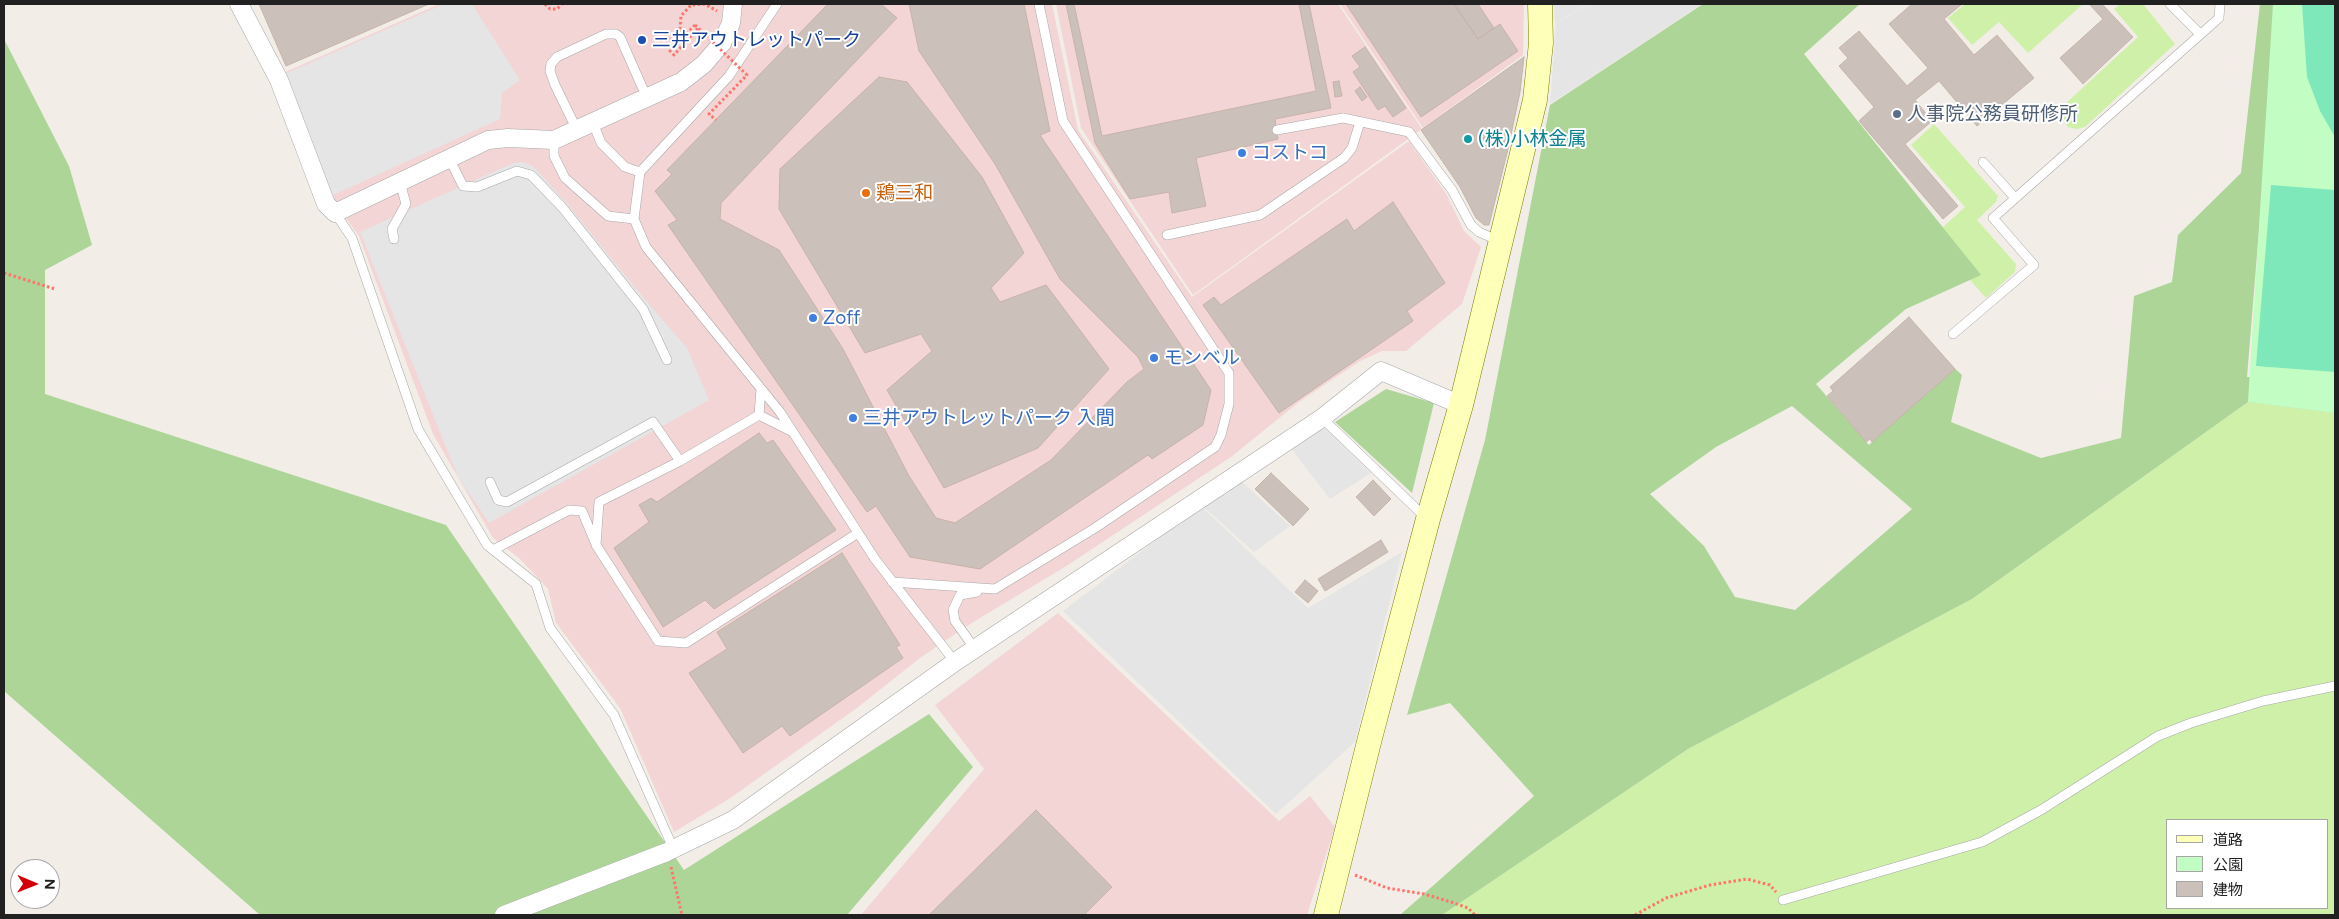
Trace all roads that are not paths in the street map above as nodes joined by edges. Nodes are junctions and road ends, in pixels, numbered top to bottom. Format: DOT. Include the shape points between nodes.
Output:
graph roads {
  1 [pos="238,4"];
  2 [pos="777,4"];
  3 [pos="1040,4"];
  4 [pos="1540,4"];
  5 [pos="2170,4"];
  6 [pos="2220,4"];
  7 [pos="727,8"];
  8 [pos="2200,34"];
  9 [pos="647,98"];
  10 [pos="1360,122"];
  11 [pos="593,123"];
  12 [pos="577,130"];
  13 [pos="1276,130"];
  14 [pos="554,140"];
  15 [pos="449,158"];
  16 [pos="1983,162"];
  17 [pos="640,172"];
  18 [pos="400,182"];
  19 [pos="2015,198"];
  20 [pos="335,213"];
  21 [pos="634,219"];
  22 [pos="1168,235"];
  23 [pos="394,239"];
  24 [pos="1499,241"];
  25 [pos="1953,334"];
  26 [pos="667,360"];
  27 [pos="761,389"];
  28 [pos="1461,405"];
  29 [pos="759,415"];
  30 [pos="1322,418"];
  31 [pos="793,432"];
  32 [pos="680,460"];
  33 [pos="490,482"];
  34 [pos="1428,520"];
  35 [pos="858,533"];
  36 [pos="596,545"];
  37 [pos="493,550"];
  38 [pos="892,582"];
  39 [pos="995,589"];
  40 [pos="975,648"];
  41 [pos="954,662"];
  42 [pos="2335,686"];
  43 [pos="670,850"];
  44 [pos="1783,900"];
  45 [pos="504,915"];
  46 [pos="1326,915"];
  1 -- 20 [label="street" via="279,80 326,204"];
  2 -- 17 [label="lane" via="729,76"];
  3 -- 39 [label="lane" via="1063,121 1229,373 1229,404 1215,447 1096,528"];
  4 -- 24 [label="street" via="1541,43 1535,100"];
  5 -- 8 [label="lane"];
  6 -- 8 [label="lane" via="2219,18"];
  7 -- 9 [label="street" via="731,23 722,43 704,64 681,82"];
  8 -- 19 [label="lane"];
  9 -- 11 [label="street"];
  9 -- 12 [label="lane" via="620,37 606,34 557,57 551,64 554,85"];
  10 -- 13 [label="lane" via="1342,118"];
  10 -- 22 [label="lane" via="1352,148 1344,158 1260,215"];
  10 -- 24 [label="lane" via="1409,132 1452,190 1471,225 1478,232"];
  11 -- 12 [label="street"];
  11 -- 17 [label="lane" via="601,143 625,167"];
  12 -- 14 [label="street"];
  14 -- 15 [label="street" via="496,138"];
  14 -- 21 [label="lane" via="554,156 565,178 608,216"];
  15 -- 18 [label="street"];
  15 -- 26 [label="lane" via="463,186 477,187 518,171 531,175 562,207 643,309"];
  16 -- 19 [label="lane"];
  17 -- 21 [label="lane"];
  18 -- 20 [label="street"];
  18 -- 23 [label="lane" via="406,204 392,229"];
  19 -- 25 [label="lane" via="1993,218 2034,265"];
  20 -- 37 [label="lane" via="352,238 418,429"];
  21 -- 27 [label="lane" via="646,247"];
  24 -- 28 [label="street"];
  27 -- 29 [label="lane"];
  27 -- 31 [label="lane"];
  28 -- 30 [label="street" via="1381,372"];
  28 -- 34 [label="street"];
  29 -- 31 [label="lane"];
  29 -- 32 [label="lane"];
  30 -- 34 [label="lane"];
  30 -- 40 [label="street"];
  31 -- 35 [label="lane"];
  32 -- 33 [label="lane" via="653,422 507,502 498,500"];
  32 -- 36 [label="lane" via="599,502"];
  34 -- 46 [label="street"];
  35 -- 36 [label="lane" via="686,643 658,641"];
  35 -- 38 [label="lane"];
  36 -- 37 [label="lane" via="582,511 569,510"];
  37 -- 43 [label="lane" via="536,584 550,628 614,715"];
  38 -- 39 [label="lane"];
  38 -- 41 [label="lane"];
  39 -- 40 [label="lane" via="960,594 953,610 955,621"];
  40 -- 41 [label="street"];
  41 -- 43 [label="street" via="733,820"];
  42 -- 44 [label="lane" via="2263,701 2158,736 2041,810 1982,842"];
  43 -- 45 [label="street"];
}
